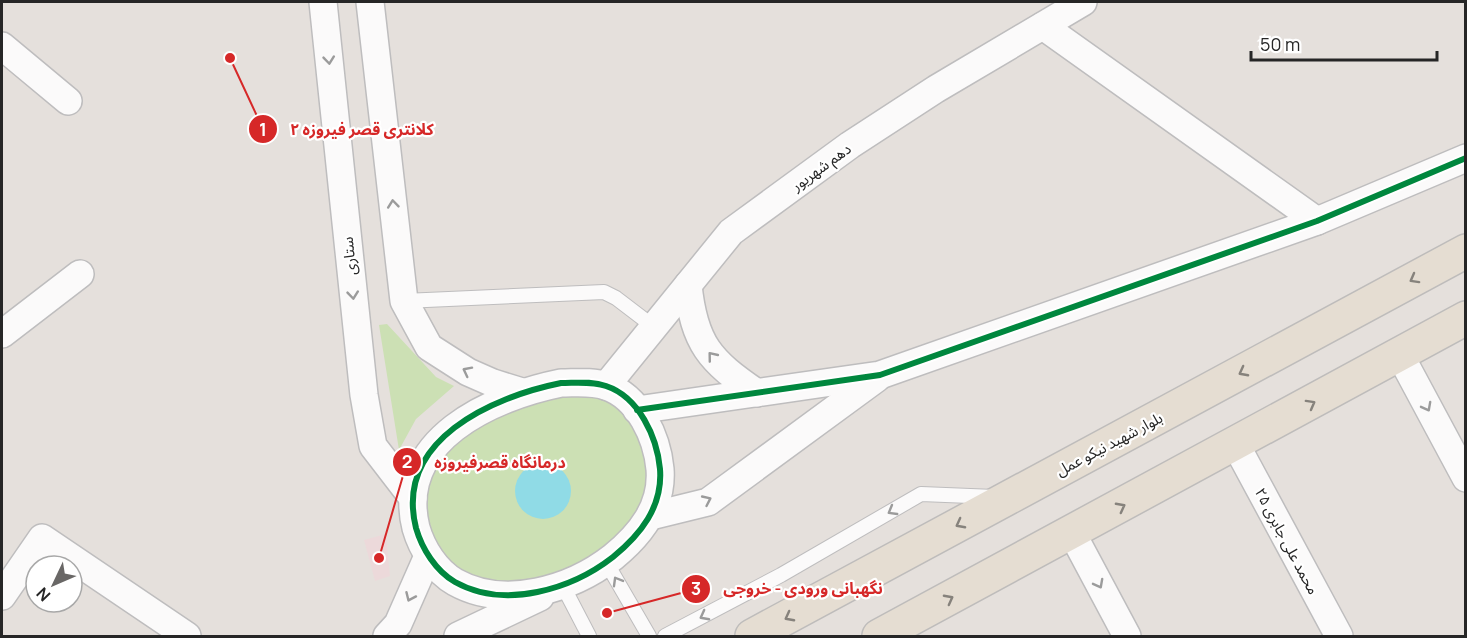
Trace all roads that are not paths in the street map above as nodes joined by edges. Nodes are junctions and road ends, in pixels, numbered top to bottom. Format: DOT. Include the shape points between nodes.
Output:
graph roads {
  1 [pos="323,2"];
  2 [pos="370,2"];
  3 [pos="1083,2"];
  4 [pos="1043,26"];
  5 [pos="2,46"];
  6 [pos="68,101"];
  7 [pos="1466,158"];
  8 [pos="1317,221"];
  9 [pos="1466,251"];
  10 [pos="80,274"];
  11 [pos="688,285"];
  12 [pos="404,301"];
  13 [pos="1466,318"];
  14 [pos="654,327"];
  15 [pos="2,334"];
  16 [pos="1400,355"];
  17 [pos="880,375"];
  18 [pos="606,386"];
  19 [pos="522,392"];
  20 [pos="758,393"];
  21 [pos="637,410"];
  22 [pos="1236,445"];
  23 [pos="1466,478"];
  24 [pos="413,498"];
  25 [pos="1009,498"];
  26 [pos="651,516"];
  27 [pos="1072,533"];
  28 [pos="428,556"];
  29 [pos="606,562"];
  30 [pos="561,586"];
  31 [pos="2,596"];
  32 [pos="917,628"];
  33 [pos="187,636"];
  34 [pos="387,636"];
  35 [pos="458,636"];
  36 [pos="589,636"];
  37 [pos="649,636"];
  38 [pos="666,636"];
  39 [pos="752,636"];
  40 [pos="879,636"];
  41 [pos="1127,636"];
  42 [pos="1339,636"];
  1 -- 24 [label="street, ستاری, one-way" via="364,395 373,447"];
  12 -- 2 [label="street, one-way"];
  3 -- 4 [label="street, دهم شهریور"];
  4 -- 8 [label="street"];
  4 -- 11 [label="street, دهم شهریور" via="936,89 731,232"];
  5 -- 6 [label="street"];
  7 -- 8 [label="street"];
  8 -- 17 [label="street"];
  9 -- 25 [label="main road, بلوار شهید نیکو عمل, one-way"];
  10 -- 15 [label="street"];
  11 -- 14 [label="street, دهم شهریور"];
  20 -- 11 [label="street, one-way" via="724,370 700,342"];
  12 -- 14 [label="lane" via="604,292"];
  19 -- 12 [label="street, one-way" via="468,372 429,347"];
  13 -- 16 [label="main road"];
  14 -- 18 [label="street, دهم شهریور"];
  22 -- 16 [label="main road, one-way"];
  16 -- 23 [label="street, one-way"];
  17 -- 20 [label="street"];
  26 -- 17 [label="street, one-way" via="708,502"];
  18 -- 19 [label="street" via="561,383"];
  18 -- 21 [label="street"];
  19 -- 24 [label="street" via="488,406 439,440 418,478"];
  20 -- 21 [label="street"];
  21 -- 26 [label="street" via="649,428 659,460 658,494"];
  27 -- 22 [label="main road, one-way"];
  22 -- 42 [label="street, محمد علی جابری ۲۵"];
  24 -- 28 [label="street" via="419,538"];
  25 -- 38 [label="lane, one-way" via="921,494"];
  25 -- 39 [label="main road, بلوار شهید نیکو عمل, one-way"];
  26 -- 29 [label="street" via="635,537"];
  32 -- 27 [label="main road, one-way"];
  27 -- 41 [label="street, one-way"];
  28 -- 30 [label="street" via="455,582 493,593 517,594"];
  28 -- 34 [label="street, one-way" via="398,624"];
  29 -- 30 [label="street"];
  37 -- 29 [label="lane, one-way"];
  30 -- 35 [label="street"];
  30 -- 36 [label="lane"];
  31 -- 33 [label="street" via="42,538"];
  32 -- 40 [label="main road"];
}
